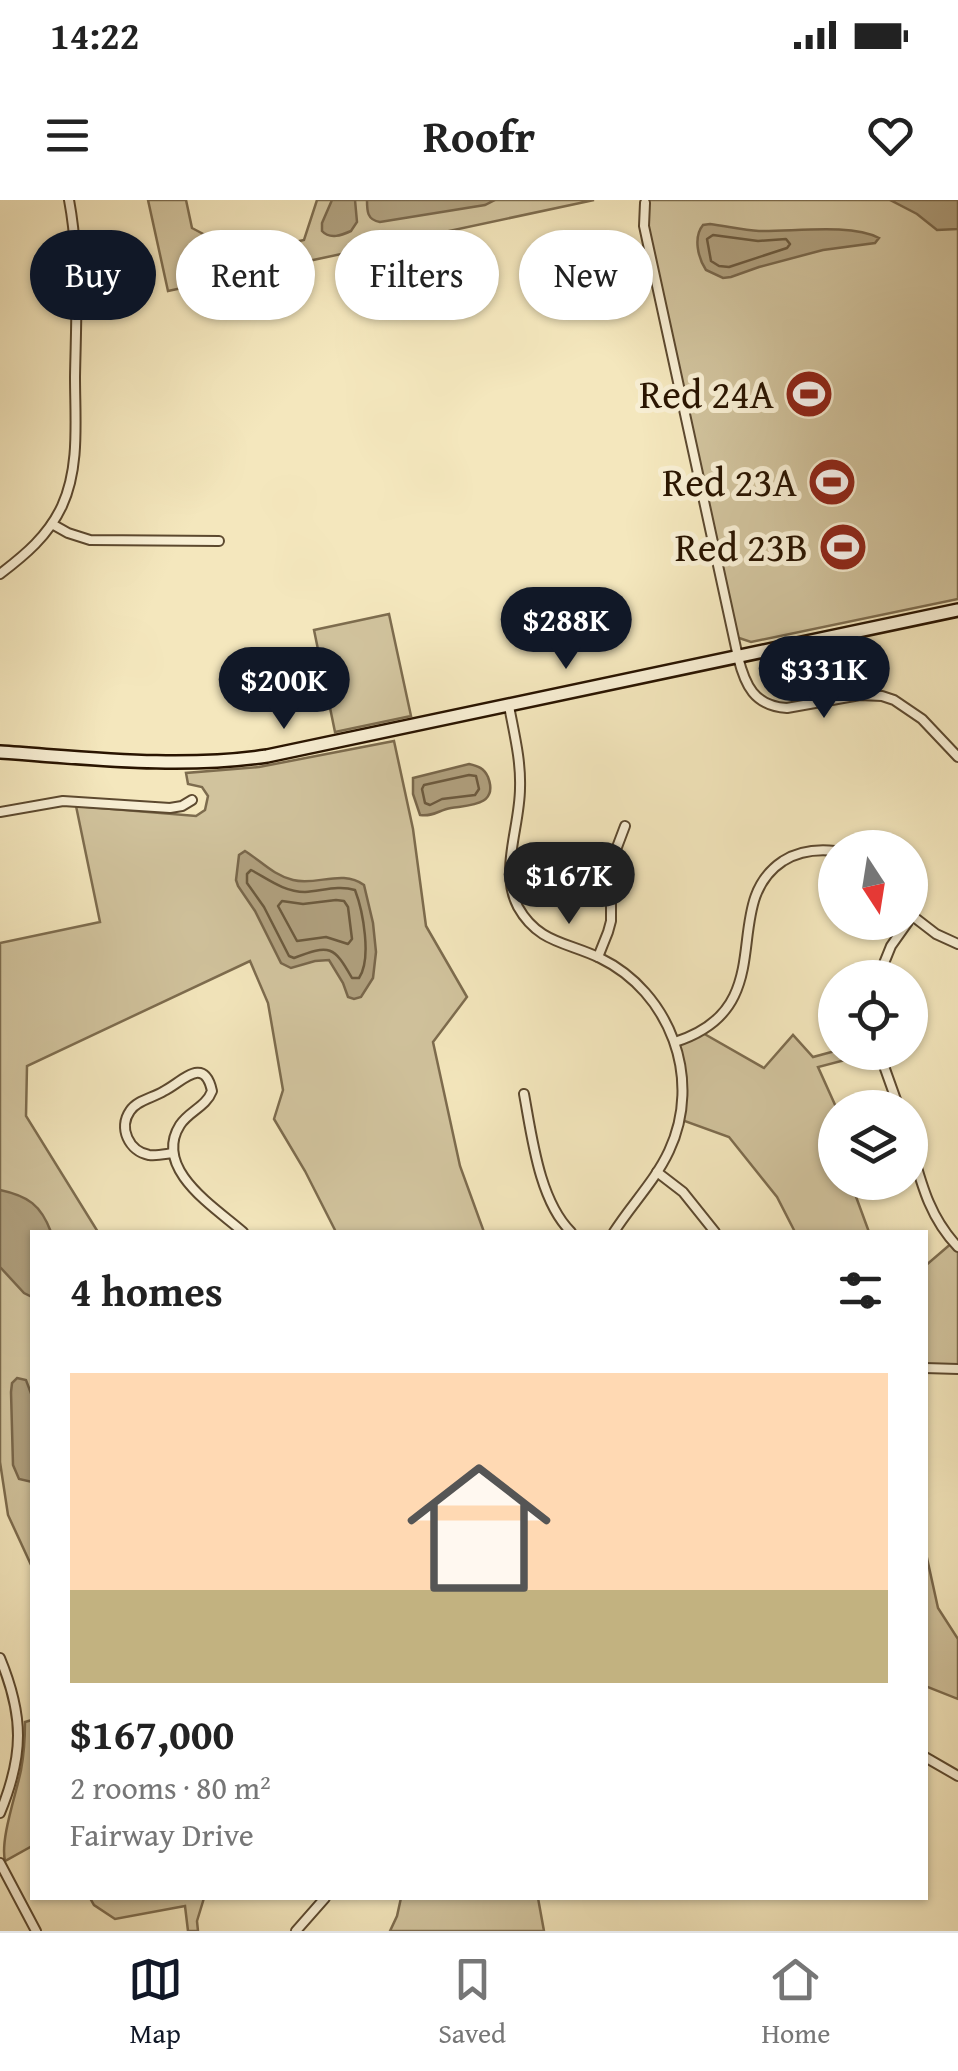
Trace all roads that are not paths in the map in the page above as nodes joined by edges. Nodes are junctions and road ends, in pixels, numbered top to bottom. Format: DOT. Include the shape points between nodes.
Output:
graph roads {
  1 [pos="68,200"];
  2 [pos="644,203"];
  3 [pos="52,524"];
  4 [pos="219,541"];
  5 [pos="0,574"];
  6 [pos="958,610"];
  7 [pos="738,657"];
  8 [pos="509,706"];
  9 [pos="0,752"];
  10 [pos="958,757"];
  11 [pos="192,800"];
  12 [pos="0,812"];
  13 [pos="625,826"];
  14 [pos="818,850"];
  15 [pos="928,929"];
  16 [pos="958,944"];
  17 [pos="598,957"];
  18 [pos="675,1042"];
  19 [pos="524,1094"];
  20 [pos="173,1153"];
  21 [pos="657,1172"];
  22 [pos="926,1200"];
  23 [pos="241,1230"];
  24 [pos="568,1230"];
  25 [pos="615,1230"];
  26 [pos="713,1230"];
  27 [pos="958,1248"];
  28 [pos="928,1368"];
  29 [pos="958,1369"];
  30 [pos="0,1658"];
  31 [pos="928,1759"];
  32 [pos="958,1776"];
  33 [pos="0,1813"];
  34 [pos="0,1864"];
  35 [pos="323,1900"];
  36 [pos="36,1931"];
  37 [pos="296,1931"];
  1 -- 3 [label="street" via="76,278 74,460"];
  2 -- 7 [label="street"];
  3 -- 4 [label="street" via="90,540"];
  3 -- 5 [label="street"];
  6 -- 7 [label="main road"];
  7 -- 8 [label="main road"];
  7 -- 10 [label="street" via="746,686 766,704 786,708 882,696 922,720"];
  8 -- 9 [label="main road" via="242,760 164,763"];
  8 -- 17 [label="street" via="520,790 509,874 514,897 545,936"];
  11 -- 12 [label="street" via="174,808 58,801"];
  13 -- 17 [label="street" via="611,863 611,921"];
  14 -- 18 [label="street" via="795,854 763,879 729,1006 700,1032"];
  15 -- 16 [label="street"];
  17 -- 18 [label="street" via="650,996"];
  18 -- 21 [label="street" via="682,1106"];
  19 -- 24 [label="street" via="550,1198"];
  20 -- 20 [label="street" via="180,1125 210,1097 209,1080 200,1073 139,1103 126,1120 136,1150"];
  20 -- 23 [label="street" via="186,1181"];
  21 -- 25 [label="street"];
  21 -- 26 [label="street"];
  22 -- 27 [label="street"];
  28 -- 29 [label="street"];
  30 -- 33 [label="street" via="20,1730"];
  31 -- 32 [label="street"];
  34 -- 36 [label="street"];
  35 -- 37 [label="street"];
}
